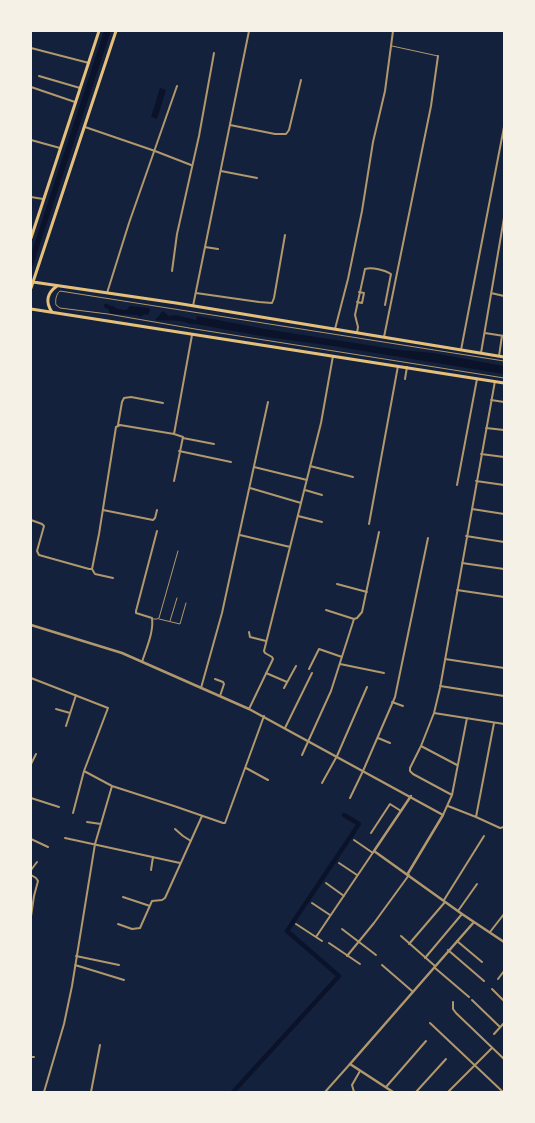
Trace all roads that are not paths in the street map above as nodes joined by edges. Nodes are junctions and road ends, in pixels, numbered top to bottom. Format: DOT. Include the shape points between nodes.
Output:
graph roads {
  1 [pos="99,31"];
  2 [pos="116,31"];
  3 [pos="249,31"];
  4 [pos="393,31"];
  5 [pos="390,45"];
  6 [pos="31,48"];
  7 [pos="214,53"];
  8 [pos="438,56"];
  9 [pos="89,63"];
  10 [pos="39,76"];
  11 [pos="301,80"];
  12 [pos="177,86"];
  13 [pos="31,87"];
  14 [pos="81,88"];
  15 [pos="76,103"];
  16 [pos="230,125"];
  17 [pos="85,127"];
  18 [pos="504,127"];
  19 [pos="31,140"];
  20 [pos="61,148"];
  21 [pos="155,151"];
  22 [pos="191,165"];
  23 [pos="221,171"];
  24 [pos="257,178"];
  25 [pos="31,197"];
  26 [pos="44,200"];
  27 [pos="504,218"];
  28 [pos="285,235"];
  29 [pos="31,238"];
  30 [pos="205,247"];
  31 [pos="218,249"];
  32 [pos="172,271"];
  33 [pos="33,282"];
  34 [pos="57,286"];
  35 [pos="31,288"];
  36 [pos="359,292"];
  37 [pos="107,293"];
  38 [pos="196,293"];
  39 [pos="491,293"];
  40 [pos="504,296"];
  41 [pos="357,302"];
  42 [pos="385,304"];
  43 [pos="193,306"];
  44 [pos="31,309"];
  45 [pos="52,312"];
  46 [pos="335,329"];
  47 [pos="357,333"];
  48 [pos="485,333"];
  49 [pos="192,334"];
  50 [pos="503,336"];
  51 [pos="384,338"];
  52 [pos="461,350"];
  53 [pos="481,353"];
  54 [pos="333,355"];
  55 [pos="499,356"];
  56 [pos="504,357"];
  57 [pos="504,361"];
  58 [pos="398,366"];
  59 [pos="407,367"];
  60 [pos="405,378"];
  61 [pos="504,378"];
  62 [pos="477,379"];
  63 [pos="495,381"];
  64 [pos="504,383"];
  65 [pos="491,400"];
  66 [pos="163,402"];
  67 [pos="268,402"];
  68 [pos="504,402"];
  69 [pos="118,425"];
  70 [pos="486,428"];
  71 [pos="504,430"];
  72 [pos="174,434"];
  73 [pos="183,438"];
  74 [pos="214,444"];
  75 [pos="179,451"];
  76 [pos="481,454"];
  77 [pos="504,457"];
  78 [pos="231,462"];
  79 [pos="310,466"];
  80 [pos="254,467"];
  81 [pos="353,477"];
  82 [pos="307,480"];
  83 [pos="174,481"];
  84 [pos="476,481"];
  85 [pos="457,485"];
  86 [pos="504,486"];
  87 [pos="250,488"];
  88 [pos="304,490"];
  89 [pos="322,495"];
  90 [pos="301,502"];
  91 [pos="471,509"];
  92 [pos="103,510"];
  93 [pos="156,510"];
  94 [pos="504,514"];
  95 [pos="298,516"];
  96 [pos="31,520"];
  97 [pos="322,522"];
  98 [pos="369,524"];
  99 [pos="157,531"];
  100 [pos="379,532"];
  101 [pos="240,535"];
  102 [pos="466,536"];
  103 [pos="428,538"];
  104 [pos="504,542"];
  105 [pos="290,547"];
  106 [pos="178,550"];
  107 [pos="462,563"];
  108 [pos="92,569"];
  109 [pos="504,569"];
  110 [pos="113,578"];
  111 [pos="337,584"];
  112 [pos="457,590"];
  113 [pos="367,592"];
  114 [pos="504,597"];
  115 [pos="177,598"];
  116 [pos="186,603"];
  117 [pos="326,610"];
  118 [pos="152,618"];
  119 [pos="158,619"];
  120 [pos="354,619"];
  121 [pos="170,622"];
  122 [pos="31,625"];
  123 [pos="249,632"];
  124 [pos="266,641"];
  125 [pos="342,657"];
  126 [pos="445,659"];
  127 [pos="142,662"];
  128 [pos="340,664"];
  129 [pos="296,666"];
  130 [pos="504,668"];
  131 [pos="309,669"];
  132 [pos="266,672"];
  133 [pos="312,673"];
  134 [pos="384,673"];
  135 [pos="31,678"];
  136 [pos="216,680"];
  137 [pos="287,682"];
  138 [pos="440,686"];
  139 [pos="367,687"];
  140 [pos="284,688"];
  141 [pos="201,689"];
  142 [pos="76,695"];
  143 [pos="220,696"];
  144 [pos="504,696"];
  145 [pos="392,702"];
  146 [pos="403,706"];
  147 [pos="249,708"];
  148 [pos="56,709"];
  149 [pos="70,713"];
  150 [pos="434,713"];
  151 [pos="264,716"];
  152 [pos="467,718"];
  153 [pos="494,723"];
  154 [pos="504,724"];
  155 [pos="66,726"];
  156 [pos="285,728"];
  157 [pos="378,738"];
  158 [pos="308,741"];
  159 [pos="390,742"];
  160 [pos="421,746"];
  161 [pos="36,754"];
  162 [pos="302,755"];
  163 [pos="337,756"];
  164 [pos="31,764"];
  165 [pos="457,765"];
  166 [pos="246,767"];
  167 [pos="84,770"];
  168 [pos="364,771"];
  169 [pos="268,780"];
  170 [pos="322,783"];
  171 [pos="112,786"];
  172 [pos="452,795"];
  173 [pos="411,796"];
  174 [pos="31,798"];
  175 [pos="350,798"];
  176 [pos="448,806"];
  177 [pos="59,807"];
  178 [pos="401,811"];
  179 [pos="73,813"];
  180 [pos="443,815"];
  181 [pos="202,816"];
  182 [pos="476,817"];
  183 [pos="87,822"];
  184 [pos="101,824"];
  185 [pos="504,827"];
  186 [pos="175,829"];
  187 [pos="371,833"];
  188 [pos="484,836"];
  189 [pos="65,838"];
  190 [pos="31,839"];
  191 [pos="354,840"];
  192 [pos="191,841"];
  193 [pos="95,844"];
  194 [pos="48,847"];
  195 [pos="373,852"];
  196 [pos="153,857"];
  197 [pos="37,862"];
  198 [pos="180,863"];
  199 [pos="340,863"];
  200 [pos="31,870"];
  201 [pos="151,870"];
  202 [pos="357,875"];
  203 [pos="408,875"];
  204 [pos="31,876"];
  205 [pos="326,883"];
  206 [pos="477,884"];
  207 [pos="344,896"];
  208 [pos="123,897"];
  209 [pos="444,901"];
  210 [pos="312,903"];
  211 [pos="150,906"];
  212 [pos="458,911"];
  213 [pos="462,914"];
  214 [pos="504,914"];
  215 [pos="330,915"];
  216 [pos="31,916"];
  217 [pos="474,922"];
  218 [pos="118,924"];
  219 [pos="296,924"];
  220 [pos="342,929"];
  221 [pos="490,932"];
  222 [pos="401,936"];
  223 [pos="316,937"];
  224 [pos="322,941"];
  225 [pos="457,941"];
  226 [pos="359,942"];
  227 [pos="504,942"];
  228 [pos="329,943"];
  229 [pos="409,944"];
  230 [pos="448,950"];
  231 [pos="376,955"];
  232 [pos="76,956"];
  233 [pos="348,956"];
  234 [pos="425,958"];
  235 [pos="482,962"];
  236 [pos="360,964"];
  237 [pos="75,965"];
  238 [pos="119,965"];
  239 [pos="382,965"];
  240 [pos="434,967"];
  241 [pos="504,971"];
  242 [pos="498,979"];
  243 [pos="124,980"];
  244 [pos="484,981"];
  245 [pos="492,989"];
  246 [pos="412,992"];
  247 [pos="468,997"];
  248 [pos="472,1000"];
  249 [pos="504,1001"];
  250 [pos="453,1002"];
  251 [pos="430,1023"];
  252 [pos="504,1023"];
  253 [pos="500,1027"];
  254 [pos="494,1034"];
  255 [pos="426,1041"];
  256 [pos="100,1045"];
  257 [pos="492,1048"];
  258 [pos="31,1056"];
  259 [pos="34,1057"];
  260 [pos="446,1059"];
  261 [pos="504,1059"];
  262 [pos="350,1064"];
  263 [pos="474,1065"];
  264 [pos="360,1070"];
  265 [pos="386,1087"];
  266 [pos="44,1092"];
  267 [pos="91,1092"];
  268 [pos="325,1092"];
  269 [pos="354,1092"];
  270 [pos="393,1092"];
  271 [pos="416,1092"];
  272 [pos="448,1092"];
  273 [pos="503,1092"];
  1 -- 9 [label="main road"];
  2 -- 17 [label="main road"];
  3 -- 16 [label="street"];
  4 -- 5 [label="street"];
  5 -- 8 [label="lane"];
  5 -- 46 [label="street" via="385,91 373,142 357,239"];
  6 -- 9 [label="street"];
  7 -- 22 [label="street" via="199,136"];
  8 -- 51 [label="street" via="431,106"];
  9 -- 14 [label="main road"];
  10 -- 14 [label="street"];
  11 -- 16 [label="street" via="286,134"];
  12 -- 21 [label="street"];
  13 -- 15 [label="street"];
  14 -- 15 [label="main road"];
  15 -- 20 [label="main road"];
  16 -- 23 [label="street"];
  17 -- 21 [label="street"];
  17 -- 33 [label="main road"];
  18 -- 52 [label="street"];
  19 -- 20 [label="street"];
  20 -- 26 [label="main road"];
  21 -- 22 [label="street"];
  21 -- 37 [label="street"];
  22 -- 32 [label="street"];
  23 -- 24 [label="street"];
  23 -- 30 [label="street"];
  25 -- 26 [label="street"];
  26 -- 29 [label="main road"];
  27 -- 39 [label="street"];
  28 -- 38 [label="street" via="272,303"];
  30 -- 31 [label="street"];
  30 -- 38 [label="street"];
  33 -- 34 [label="main road"];
  33 -- 35 [label="main road"];
  34 -- 37 [label="main road"];
  34 -- 45 [label="main road" via="51,290 48,299 48,306"];
  36 -- 41 [label="street"];
  36 -- 41 [label="street" via="364,293 362,303"];
  36 -- 42 [label="street" via="365,269 390,273"];
  37 -- 43 [label="main road"];
  38 -- 43 [label="street"];
  39 -- 40 [label="street"];
  39 -- 48 [label="street"];
  41 -- 47 [label="street"];
  43 -- 46 [label="main road"];
  44 -- 45 [label="main road"];
  45 -- 49 [label="main road"];
  46 -- 47 [label="main road"];
  47 -- 51 [label="main road"];
  48 -- 50 [label="street"];
  48 -- 53 [label="street"];
  49 -- 54 [label="main road"];
  49 -- 72 [label="street"];
  50 -- 55 [label="street"];
  51 -- 52 [label="main road"];
  52 -- 53 [label="main road"];
  53 -- 55 [label="main road"];
  54 -- 58 [label="main road"];
  54 -- 79 [label="street" via="323,414"];
  55 -- 56 [label="main road"];
  57 -- 61 [label="lane" via="60,291 56,301 60,308"];
  58 -- 59 [label="main road"];
  58 -- 98 [label="street"];
  59 -- 60 [label="street"];
  59 -- 62 [label="main road"];
  62 -- 63 [label="main road"];
  62 -- 85 [label="street"];
  63 -- 64 [label="main road"];
  63 -- 65 [label="street"];
  65 -- 68 [label="street"];
  65 -- 70 [label="street"];
  66 -- 69 [label="street" via="124,398"];
  67 -- 80 [label="street"];
  69 -- 72 [label="street"];
  69 -- 92 [label="street"];
  70 -- 71 [label="street"];
  70 -- 76 [label="street"];
  72 -- 73 [label="street"];
  73 -- 74 [label="street"];
  73 -- 75 [label="street"];
  75 -- 78 [label="street"];
  75 -- 83 [label="street"];
  76 -- 77 [label="street"];
  76 -- 84 [label="street"];
  79 -- 81 [label="street"];
  79 -- 82 [label="street"];
  80 -- 82 [label="street"];
  80 -- 87 [label="street"];
  82 -- 88 [label="street"];
  84 -- 86 [label="street"];
  84 -- 91 [label="street"];
  87 -- 90 [label="street"];
  87 -- 101 [label="street"];
  88 -- 89 [label="street"];
  88 -- 90 [label="street"];
  90 -- 95 [label="street"];
  91 -- 94 [label="street"];
  91 -- 102 [label="street"];
  92 -- 93 [label="street" via="153,520"];
  92 -- 108 [label="street"];
  95 -- 97 [label="street"];
  95 -- 105 [label="street"];
  96 -- 108 [label="street" via="44,526 37,551 39,555"];
  99 -- 118 [label="street" via="136,613"];
  100 -- 113 [label="street"];
  101 -- 105 [label="street"];
  101 -- 141 [label="street"];
  102 -- 104 [label="street"];
  102 -- 107 [label="street"];
  103 -- 145 [label="street"];
  105 -- 124 [label="street"];
  106 -- 119 [label="lane"];
  107 -- 109 [label="street"];
  107 -- 112 [label="street"];
  108 -- 110 [label="street" via="95,574"];
  111 -- 113 [label="street"];
  112 -- 114 [label="street"];
  112 -- 126 [label="street"];
  113 -- 120 [label="street" via="362,612"];
  115 -- 121 [label="lane"];
  116 -- 121 [label="lane" via="180,624"];
  117 -- 120 [label="street"];
  118 -- 119 [label="lane"];
  118 -- 127 [label="street"];
  119 -- 121 [label="lane"];
  120 -- 125 [label="street"];
  122 -- 127 [label="street" via="122,653"];
  123 -- 124 [label="street" via="250,637"];
  124 -- 132 [label="street" via="264,652 273,659"];
  125 -- 128 [label="street"];
  125 -- 131 [label="street" via="319,649"];
  126 -- 130 [label="street"];
  126 -- 138 [label="street"];
  127 -- 141 [label="street"];
  128 -- 134 [label="street"];
  128 -- 158 [label="street" via="330,694"];
  129 -- 137 [label="street"];
  132 -- 137 [label="street"];
  132 -- 147 [label="street"];
  133 -- 156 [label="street"];
  135 -- 142 [label="street"];
  136 -- 143 [label="street" via="224,684"];
  137 -- 140 [label="street"];
  138 -- 144 [label="street"];
  138 -- 150 [label="street"];
  139 -- 163 [label="street"];
  141 -- 143 [label="street"];
  142 -- 149 [label="street"];
  142 -- 167 [label="street" via="108,708"];
  143 -- 147 [label="street"];
  145 -- 146 [label="street"];
  145 -- 157 [label="street"];
  147 -- 151 [label="street"];
  148 -- 149 [label="street"];
  149 -- 155 [label="street"];
  150 -- 152 [label="street"];
  150 -- 160 [label="street"];
  151 -- 156 [label="street"];
  151 -- 166 [label="street"];
  152 -- 153 [label="street"];
  152 -- 165 [label="street"];
  153 -- 154 [label="street"];
  153 -- 182 [label="street"];
  156 -- 158 [label="street"];
  157 -- 159 [label="street"];
  157 -- 168 [label="street"];
  158 -- 162 [label="street"];
  158 -- 163 [label="street"];
  160 -- 165 [label="street"];
  160 -- 172 [label="street" via="410,771"];
  161 -- 164 [label="street"];
  163 -- 168 [label="street"];
  163 -- 170 [label="street"];
  165 -- 172 [label="street"];
  166 -- 169 [label="street"];
  166 -- 181 [label="street" via="225,823"];
  167 -- 171 [label="street"];
  167 -- 179 [label="street"];
  168 -- 173 [label="street"];
  168 -- 175 [label="street"];
  171 -- 181 [label="street"];
  171 -- 184 [label="street"];
  172 -- 176 [label="street"];
  173 -- 178 [label="street"];
  173 -- 180 [label="street"];
  174 -- 177 [label="street"];
  176 -- 180 [label="street"];
  176 -- 182 [label="street"];
  178 -- 187 [label="street" via="390,804"];
  178 -- 195 [label="street"];
  180 -- 203 [label="street"];
  181 -- 192 [label="street"];
  182 -- 185 [label="street" via="500,828"];
  183 -- 184 [label="street"];
  184 -- 193 [label="street"];
  186 -- 192 [label="street"];
  188 -- 209 [label="street"];
  189 -- 193 [label="street"];
  190 -- 194 [label="street"];
  191 -- 195 [label="street"];
  192 -- 198 [label="street"];
  193 -- 196 [label="street"];
  193 -- 232 [label="street"];
  195 -- 202 [label="street"];
  195 -- 203 [label="street"];
  196 -- 198 [label="street"];
  196 -- 201 [label="street"];
  197 -- 200 [label="street"];
  198 -- 211 [label="street" via="165,898 152,901"];
  199 -- 202 [label="street"];
  202 -- 207 [label="street"];
  203 -- 209 [label="street"];
  203 -- 226 [label="street"];
  204 -- 216 [label="street" via="38,881"];
  205 -- 207 [label="street"];
  206 -- 212 [label="street"];
  207 -- 215 [label="street"];
  208 -- 211 [label="street"];
  209 -- 212 [label="street"];
  209 -- 229 [label="street"];
  210 -- 215 [label="street"];
  211 -- 218 [label="street" via="140,928 132,929"];
  212 -- 213 [label="street"];
  213 -- 217 [label="street"];
  213 -- 234 [label="street"];
  214 -- 221 [label="street"];
  215 -- 223 [label="street"];
  217 -- 221 [label="street"];
  217 -- 225 [label="street"];
  219 -- 223 [label="street"];
  220 -- 226 [label="street"];
  221 -- 227 [label="street"];
  222 -- 229 [label="street"];
  223 -- 224 [label="street"];
  225 -- 230 [label="street"];
  225 -- 235 [label="street"];
  226 -- 231 [label="street"];
  226 -- 233 [label="street"];
  228 -- 233 [label="street"];
  229 -- 234 [label="street"];
  230 -- 240 [label="street"];
  230 -- 244 [label="street"];
  232 -- 237 [label="street"];
  232 -- 238 [label="street"];
  233 -- 236 [label="street"];
  234 -- 240 [label="street"];
  237 -- 243 [label="street"];
  237 -- 266 [label="street" via="61,1037"];
  239 -- 246 [label="street"];
  240 -- 246 [label="street"];
  240 -- 247 [label="street"];
  241 -- 242 [label="street"];
  245 -- 249 [label="street"];
  246 -- 262 [label="street"];
  248 -- 253 [label="street"];
  250 -- 257 [label="street" via="454,1011"];
  251 -- 263 [label="street"];
  252 -- 253 [label="street"];
  253 -- 254 [label="street"];
  255 -- 265 [label="street"];
  256 -- 267 [label="street"];
  257 -- 261 [label="street"];
  257 -- 263 [label="street"];
  258 -- 259 [label="street"];
  260 -- 271 [label="street"];
  262 -- 264 [label="street"];
  262 -- 268 [label="street"];
  263 -- 272 [label="street"];
  263 -- 273 [label="street"];
  264 -- 265 [label="street"];
  264 -- 269 [label="street" via="352,1085"];
  265 -- 270 [label="street"];
}
